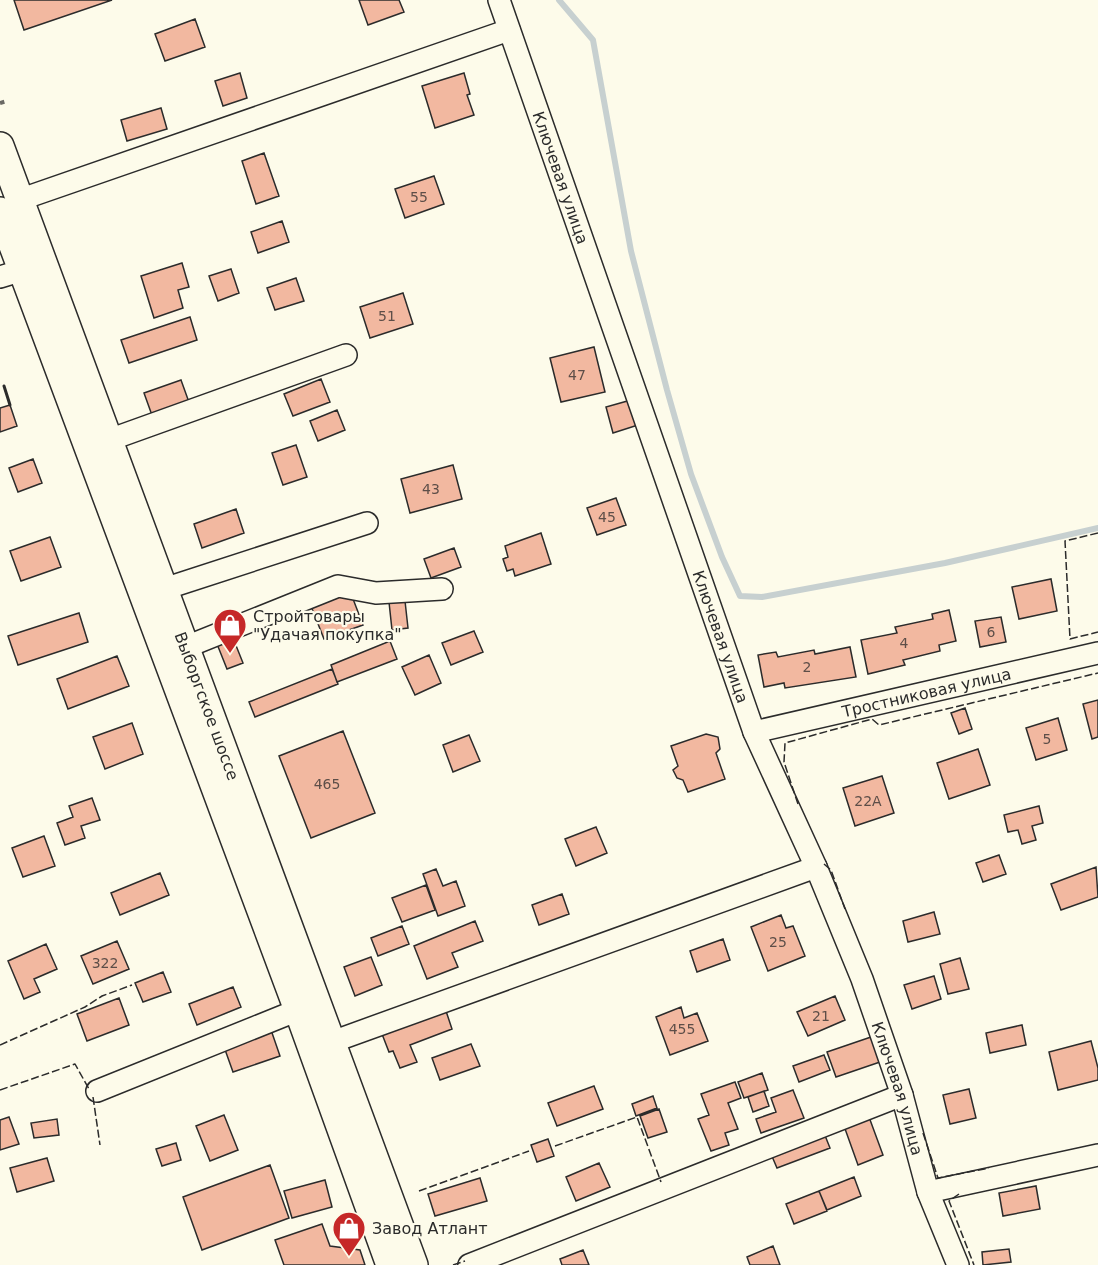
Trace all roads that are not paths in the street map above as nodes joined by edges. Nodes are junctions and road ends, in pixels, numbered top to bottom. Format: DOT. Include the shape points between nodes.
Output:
graph roads {
  1 [pos="499,0"];
  2 [pos="509,30"];
  3 [pos="0,146"];
  4 [pos="9,205"];
  5 [pos="12,273"];
  6 [pos="346,355"];
  7 [pos="109,440"];
  8 [pos="367,523"];
  9 [pos="164,589"];
  10 [pos="442,589"];
  11 [pos="186,648"];
  12 [pos="1098,653"];
  13 [pos="754,732"];
  14 [pos="816,867"];
  15 [pos="298,1010"];
  16 [pos="332,1042"];
  17 [pos="97,1090"];
  18 [pos="902,1095"];
  19 [pos="1098,1155"];
  20 [pos="928,1192"];
  21 [pos="390,1265"];
  22 [pos="414,1265"];
  23 [pos="470,1265"];
  24 [pos="958,1265"];
  1 -- 2 [label="street, Ключевая улица"];
  2 -- 4 [label="street"];
  2 -- 13 [label="street, Ключевая улица"];
  3 -- 4 [label="main road, Выборгское шоссе"];
  4 -- 5 [label="main road, Выборгское шоссе"];
  4 -- 7 [label="main road, Выборгское шоссе"];
  5 -- 15 [label="main road, Выборгское шоссе"];
  6 -- 7 [label="street"];
  7 -- 9 [label="main road, Выборгское шоссе"];
  8 -- 9 [label="street"];
  9 -- 11 [label="main road, Выборгское шоссе"];
  10 -- 11 [label="street" via="376,593 338,586"];
  11 -- 16 [label="main road, Выборгское шоссе"];
  12 -- 13 [label="street, Тростниковая улица"];
  13 -- 14 [label="street, Ключевая улица"];
  14 -- 16 [label="street"];
  14 -- 18 [label="street, Ключевая улица" via="862,979"];
  15 -- 17 [label="street"];
  15 -- 21 [label="main road, Выборгское шоссе"];
  16 -- 22 [label="main road, Выборгское шоссе"];
  18 -- 20 [label="street, Ключевая улица"];
  18 -- 23 [label="street"];
  19 -- 20 [label="street"];
  20 -- 24 [label="street, Ключевая улица"];
}
